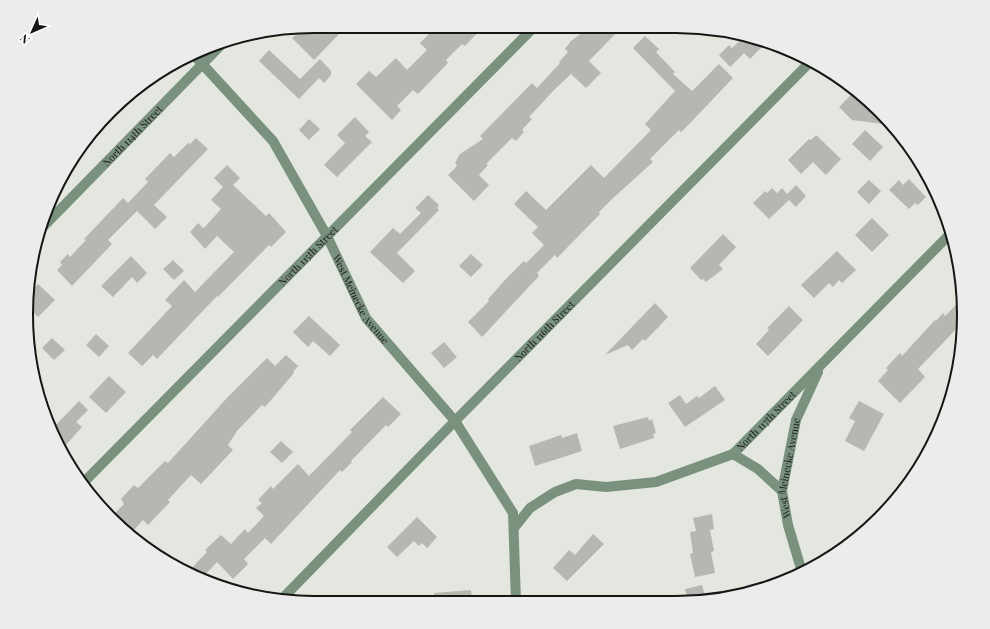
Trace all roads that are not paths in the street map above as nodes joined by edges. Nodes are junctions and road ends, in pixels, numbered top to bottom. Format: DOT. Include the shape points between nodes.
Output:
graph roads {
  1 [pos="528,33"];
  2 [pos="215,51"];
  3 [pos="198,58"];
  4 [pos="203,63"];
  5 [pos="806,66"];
  6 [pos="49,221"];
  7 [pos="328,236"];
  8 [pos="946,238"];
  9 [pos="820,367"];
  10 [pos="455,421"];
  11 [pos="733,454"];
  12 [pos="86,480"];
  13 [pos="782,491"];
  14 [pos="514,528"];
  15 [pos="800,567"];
  16 [pos="286,594"];
  17 [pos="516,596"];
  1 -- 7 [label="street, North 115th Street"];
  2 -- 4 [label="street, North 114th Street"];
  3 -- 4 [label="street, West Meinecke Avenue"];
  4 -- 6 [label="street, North 114th Street"];
  4 -- 7 [label="street, West Meinecke Avenue" via="273,141"];
  5 -- 10 [label="street, North 116th Street"];
  7 -- 10 [label="street, West Meinecke Avenue" via="366,318"];
  7 -- 12 [label="street, North 115th Street"];
  8 -- 9 [label="street, North 117th Street"];
  9 -- 11 [label="street, North 117th Street"];
  9 -- 13 [label="street, West Meinecke Avenue" via="796,420"];
  10 -- 14 [label="street" via="513,513"];
  10 -- 16 [label="street, North 116th Street"];
  11 -- 13 [label="street" via="758,469"];
  11 -- 14 [label="street, North 117th Street" via="656,482 606,487 576,484 555,492 530,508"];
  13 -- 15 [label="street, West Meinecke Avenue" via="788,525"];
  14 -- 17 [label="street"];
}
